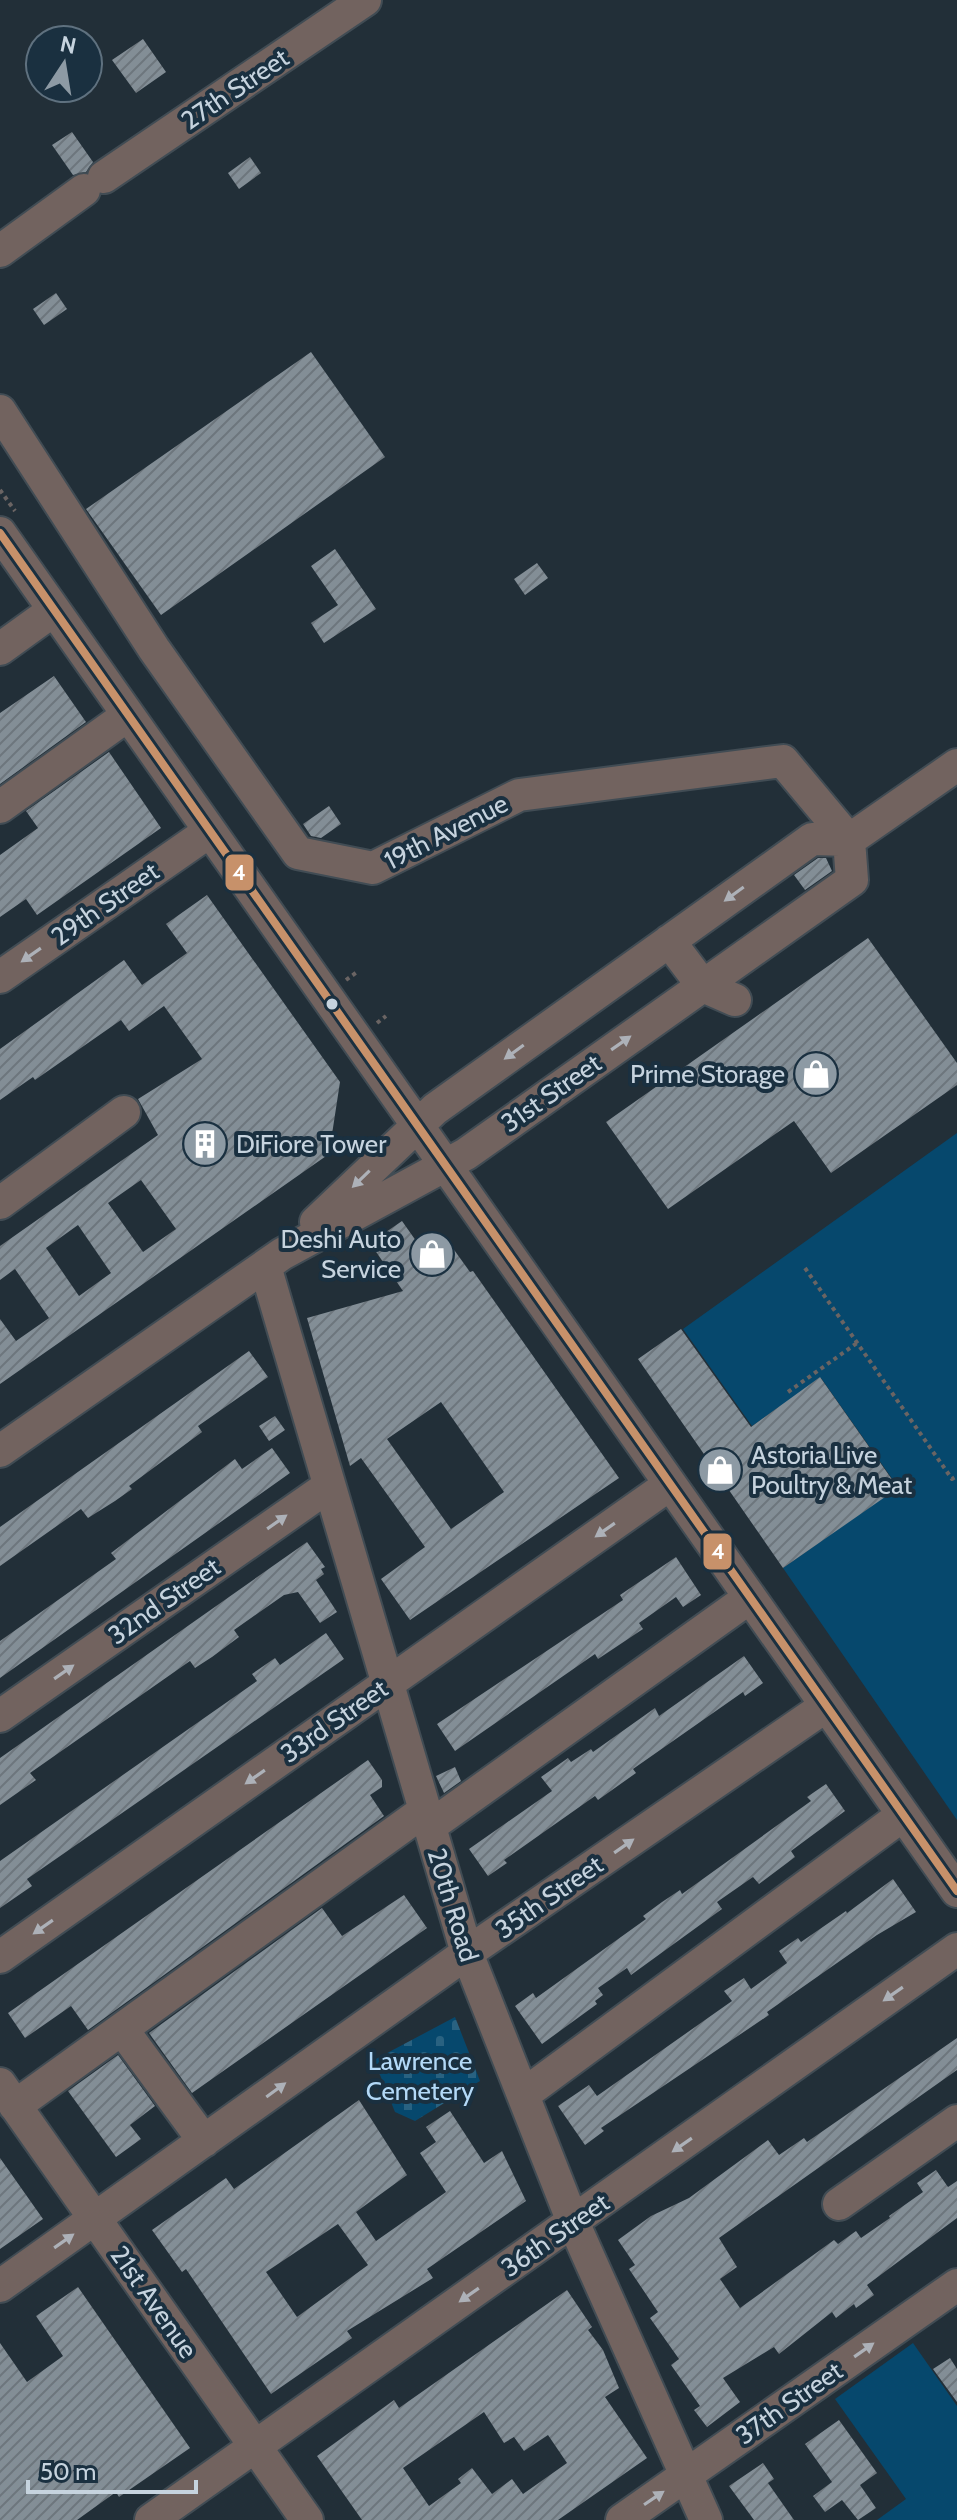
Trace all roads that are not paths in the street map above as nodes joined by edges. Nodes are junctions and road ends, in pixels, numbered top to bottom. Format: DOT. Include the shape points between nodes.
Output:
graph roads {
  1 [pos="365,0"];
  2 [pos="0,251"];
  3 [pos="0,411"];
  4 [pos="0,533"];
  5 [pos="54,610"];
  6 [pos="0,649"];
  7 [pos="128,715"];
  8 [pos="957,765"];
  9 [pos="0,807"];
  10 [pos="210,831"];
  11 [pos="849,840"];
  12 [pos="669,941"];
  13 [pos="0,977"];
  14 [pos="703,986"];
  15 [pos="735,1000"];
  16 [pos="124,1112"];
  17 [pos="417,1125"];
  18 [pos="444,1164"];
  19 [pos="0,1203"];
  20 [pos="273,1260"];
  21 [pos="0,1451"];
  22 [pos="669,1485"];
  23 [pos="329,1486"];
  24 [pos="749,1598"];
  25 [pos="387,1684"];
  26 [pos="826,1706"];
  27 [pos="0,1716"];
  28 [pos="903,1815"];
  29 [pos="427,1819"];
  30 [pos="957,1891"];
  31 [pos="957,1949"];
  32 [pos="467,1953"];
  33 [pos="0,1957"];
  34 [pos="122,2029"];
  35 [pos="8,2095"];
  36 [pos="523,2095"];
  37 [pos="957,2121"];
  38 [pos="204,2141"];
  39 [pos="839,2204"];
  40 [pos="95,2218"];
  41 [pos="573,2222"];
  42 [pos="957,2285"];
  43 [pos="0,2286"];
  44 [pos="255,2447"];
  45 [pos="686,2475"];
  46 [pos="151,2520"];
  47 [pos="307,2520"];
  48 [pos="622,2520"];
  49 [pos="706,2520"];
  1 -- 2 [label="street, 27th Street"];
  3 -- 11 [label="street, 19th Avenue" via="154,649 298,853 373,868 519,795 783,761"];
  4 -- 5 [label="street"];
  5 -- 6 [label="street"];
  5 -- 7 [label="street"];
  7 -- 9 [label="street"];
  7 -- 10 [label="street"];
  8 -- 11 [label="street"];
  10 -- 13 [label="street, 29th Street, one-way"];
  10 -- 17 [label="street"];
  11 -- 12 [label="street, 31st Street, one-way" via="812,839"];
  11 -- 14 [label="street, 31st Street" via="852,880"];
  12 -- 14 [label="street"];
  12 -- 17 [label="street, 31st Street, one-way"];
  14 -- 15 [label="street"];
  18 -- 14 [label="street, 31st Street, one-way" via="466,1154"];
  16 -- 19 [label="street"];
  17 -- 18 [label="street"];
  17 -- 20 [label="street, 31st Street, one-way"];
  18 -- 20 [label="street, 31st Street"];
  18 -- 22 [label="street"];
  20 -- 21 [label="street, 31st Street"];
  20 -- 23 [label="street, 20th Road"];
  22 -- 24 [label="street"];
  22 -- 25 [label="street, 33rd Street, one-way"];
  23 -- 25 [label="street, 20th Road"];
  27 -- 23 [label="street, 32nd Street, one-way"];
  24 -- 26 [label="street"];
  24 -- 29 [label="street"];
  25 -- 29 [label="street, 20th Road"];
  25 -- 33 [label="street, 33rd Street, one-way"];
  26 -- 28 [label="street"];
  32 -- 26 [label="street, 35th Street, one-way"];
  28 -- 30 [label="street"];
  28 -- 36 [label="street"];
  29 -- 32 [label="street, 20th Road"];
  29 -- 34 [label="street"];
  31 -- 41 [label="street, 36th Street, one-way"];
  32 -- 36 [label="street, 20th Road"];
  38 -- 32 [label="street, 35th Street, one-way"];
  34 -- 35 [label="street"];
  34 -- 38 [label="street"];
  35 -- 40 [label="street, 21st Avenue"];
  36 -- 41 [label="street, 20th Road"];
  37 -- 39 [label="street"];
  38 -- 40 [label="street, 35th Street"];
  43 -- 40 [label="street, 35th Street, one-way"];
  40 -- 44 [label="street, 21st Avenue"];
  41 -- 44 [label="street, 36th Street, one-way"];
  41 -- 45 [label="street, 20th Road"];
  45 -- 42 [label="street, 37th Street, one-way"];
  44 -- 46 [label="street, 36th Street"];
  44 -- 47 [label="street, 21st Avenue"];
  48 -- 45 [label="street, 37th Street, one-way"];
  45 -- 49 [label="street, 20th Road"];
}
